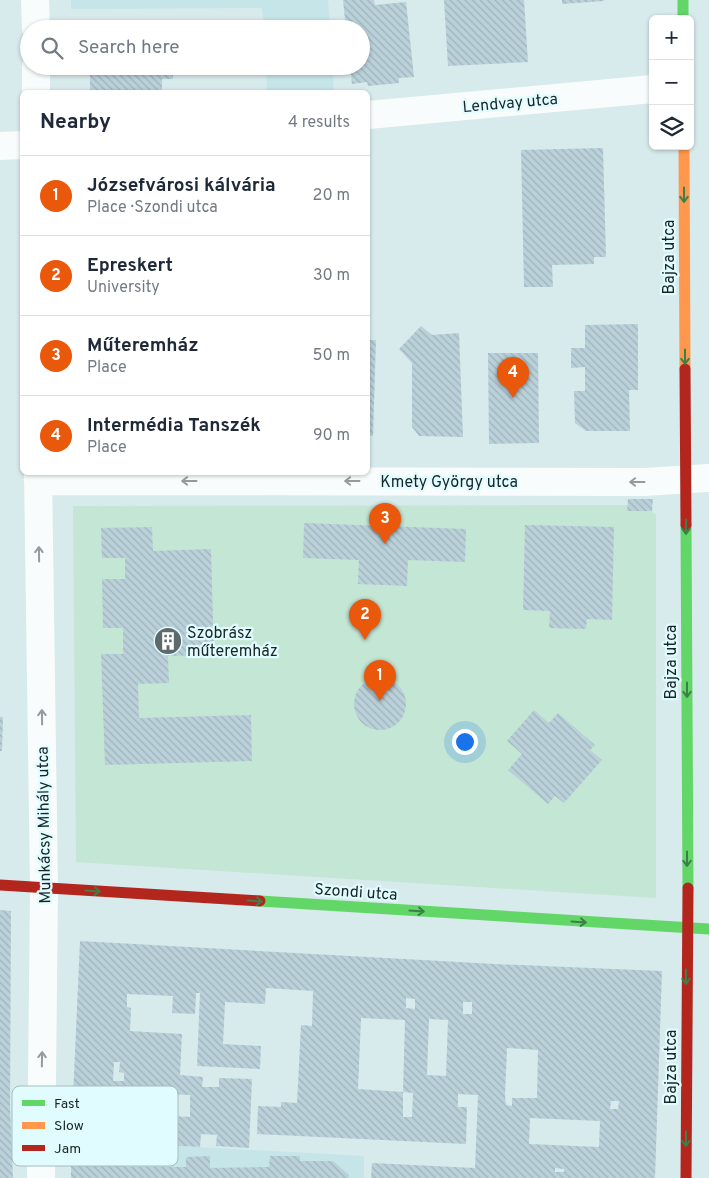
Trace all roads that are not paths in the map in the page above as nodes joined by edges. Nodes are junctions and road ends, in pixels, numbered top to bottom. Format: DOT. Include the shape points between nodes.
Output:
graph roads {
  1 [pos="36,0"];
  2 [pos="683,0"];
  3 [pos="683,15"];
  4 [pos="36,20"];
  5 [pos="36,75"];
  6 [pos="649,88"];
  7 [pos="36,90"];
  8 [pos="370,115"];
  9 [pos="0,146"];
  10 [pos="20,146"];
  11 [pos="684,150"];
  12 [pos="38,477"];
  13 [pos="697,478"];
  14 [pos="0,885"];
  15 [pos="44,888"];
  16 [pos="687,928"];
  17 [pos="709,929"];
  18 [pos="42,1086"];
  19 [pos="686,1178"];
  1 -- 4 [label="street"];
  2 -- 3 [label="street"];
  5 -- 7 [label="street"];
  6 -- 8 [label="street, Lendvay utca"];
  9 -- 10 [label="street"];
  11 -- 13 [label="street, Bajza utca, one-way"];
  13 -- 12 [label="street, Kmety György utca, one-way" via="644,482"];
  15 -- 12 [label="street, Munkácsy Mihály utca, one-way"];
  13 -- 16 [label="street, Bajza utca, one-way"];
  14 -- 15 [label="street, Szondi utca"];
  15 -- 16 [label="street, Szondi utca, one-way"];
  18 -- 15 [label="street, Munkácsy Mihály utca, one-way"];
  16 -- 17 [label="street, Szondi utca"];
  16 -- 19 [label="street, Bajza utca, one-way"];
}
